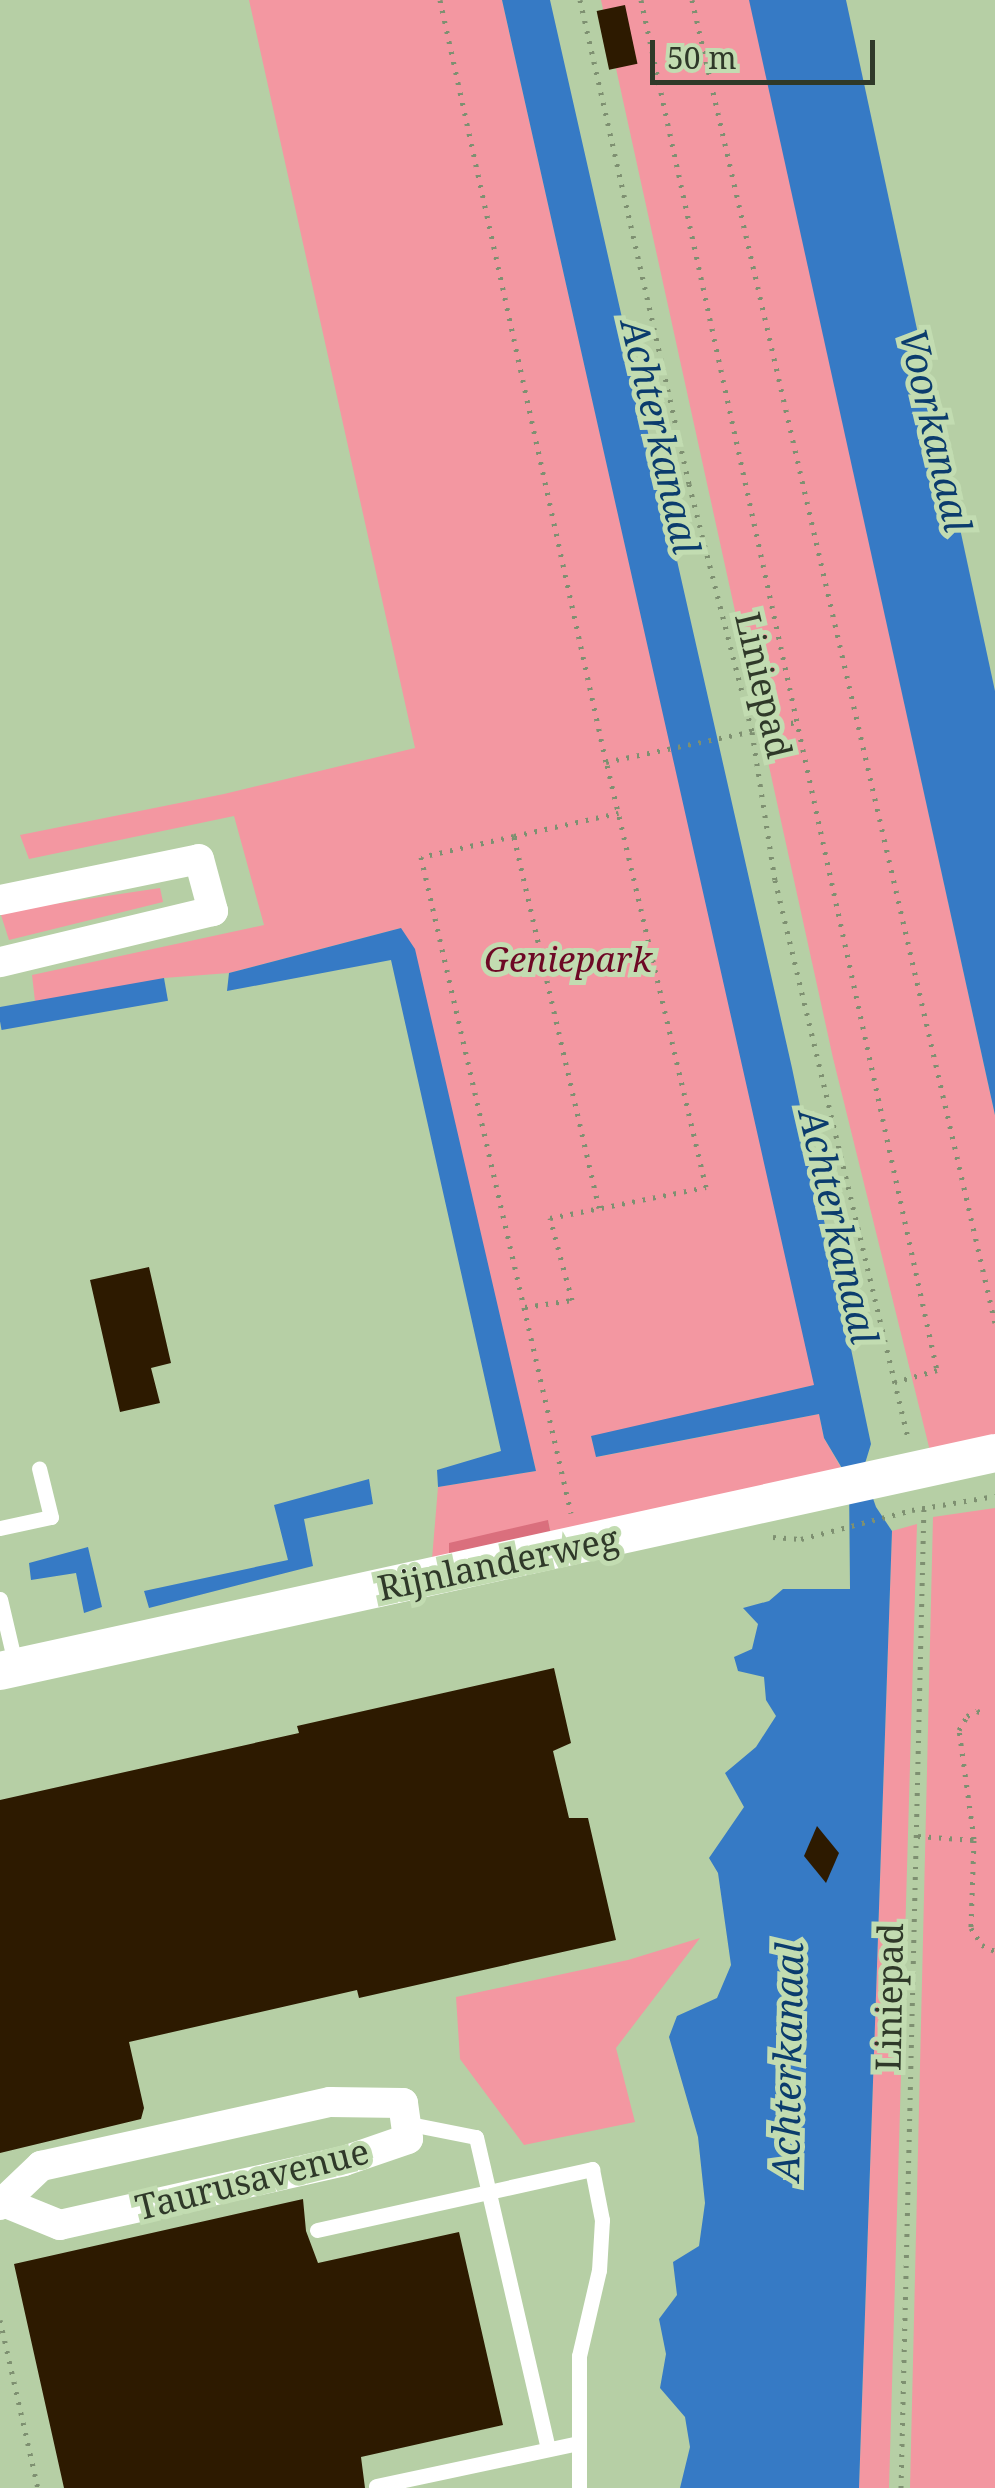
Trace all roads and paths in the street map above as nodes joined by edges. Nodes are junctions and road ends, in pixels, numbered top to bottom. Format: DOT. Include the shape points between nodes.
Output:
graph roads {
  1 [pos="440,0"];
  2 [pos="580,0"];
  3 [pos="641,0"];
  4 [pos="692,0"];
  5 [pos="796,722"];
  6 [pos="752,732"];
  7 [pos="606,762"];
  8 [pos="618,813"];
  9 [pos="514,836"];
  10 [pos="0,900"];
  11 [pos="0,962"];
  12 [pos="600,1208"];
  13 [pos="524,1307"];
  14 [pos="995,1323"];
  15 [pos="995,1453"];
  16 [pos="40,1468"];
  17 [pos="995,1496"];
  18 [pos="926,1508"];
  19 [pos="0,1528"];
  20 [pos="802,1539"];
  21 [pos="578,1546"];
  22 [pos="0,1599"];
  23 [pos="8,1669"];
  24 [pos="986,1714"];
  25 [pos="918,1836"];
  26 [pos="974,1840"];
  27 [pos="995,1951"];
  28 [pos="405,2123"];
  29 [pos="489,2192"];
  30 [pos="3,2204"];
  31 [pos="317,2230"];
  32 [pos="0,2320"];
  33 [pos="578,2443"];
  34 [pos="548,2449"];
  35 [pos="376,2486"];
  36 [pos="38,2488"];
  37 [pos="579,2488"];
  38 [pos="902,2488"];
  1 -- 7 [label="path"];
  2 -- 6 [label="path, Liniepad"];
  3 -- 5 [label="path"];
  4 -- 14 [label="path"];
  5 -- 6 [label="path"];
  5 -- 6 [label="path, Liniepad" via="937,1370 896,1382 775,880"];
  6 -- 7 [label="path"];
  7 -- 8 [label="path"];
  8 -- 9 [label="path"];
  8 -- 12 [label="path" via="706,1187"];
  9 -- 12 [label="path"];
  9 -- 13 [label="path" via="422,857"];
  10 -- 11 [label="street" via="199,859 213,911"];
  12 -- 13 [label="path" via="550,1218 572,1300"];
  13 -- 21 [label="path"];
  15 -- 21 [label="street, Rijnlanderweg"];
  16 -- 19 [label="lane" via="51,1516"];
  17 -- 18 [label="path"];
  18 -- 20 [label="path"];
  18 -- 25 [label="path, Liniepad"];
  21 -- 23 [label="street, Rijnlanderweg"];
  22 -- 23 [label="lane"];
  24 -- 26 [label="path" via="967,1716 960,1730"];
  25 -- 26 [label="path"];
  25 -- 38 [label="path, Liniepad"];
  26 -- 27 [label="path" via="971,1928"];
  28 -- 29 [label="lane" via="476,2137"];
  28 -- 30 [label="street, Taurusavenue" via="408,2139 344,2161 60,2225"];
  28 -- 30 [label="street, Taurusavenue" via="402,2104 330,2102 40,2166"];
  29 -- 31 [label="lane"];
  29 -- 33 [label="lane" via="592,2168 602,2220 599,2270 578,2356"];
  29 -- 34 [label="lane"];
  32 -- 36 [label="path"];
  33 -- 34 [label="lane"];
  33 -- 37 [label="lane"];
  34 -- 35 [label="lane"];
}
